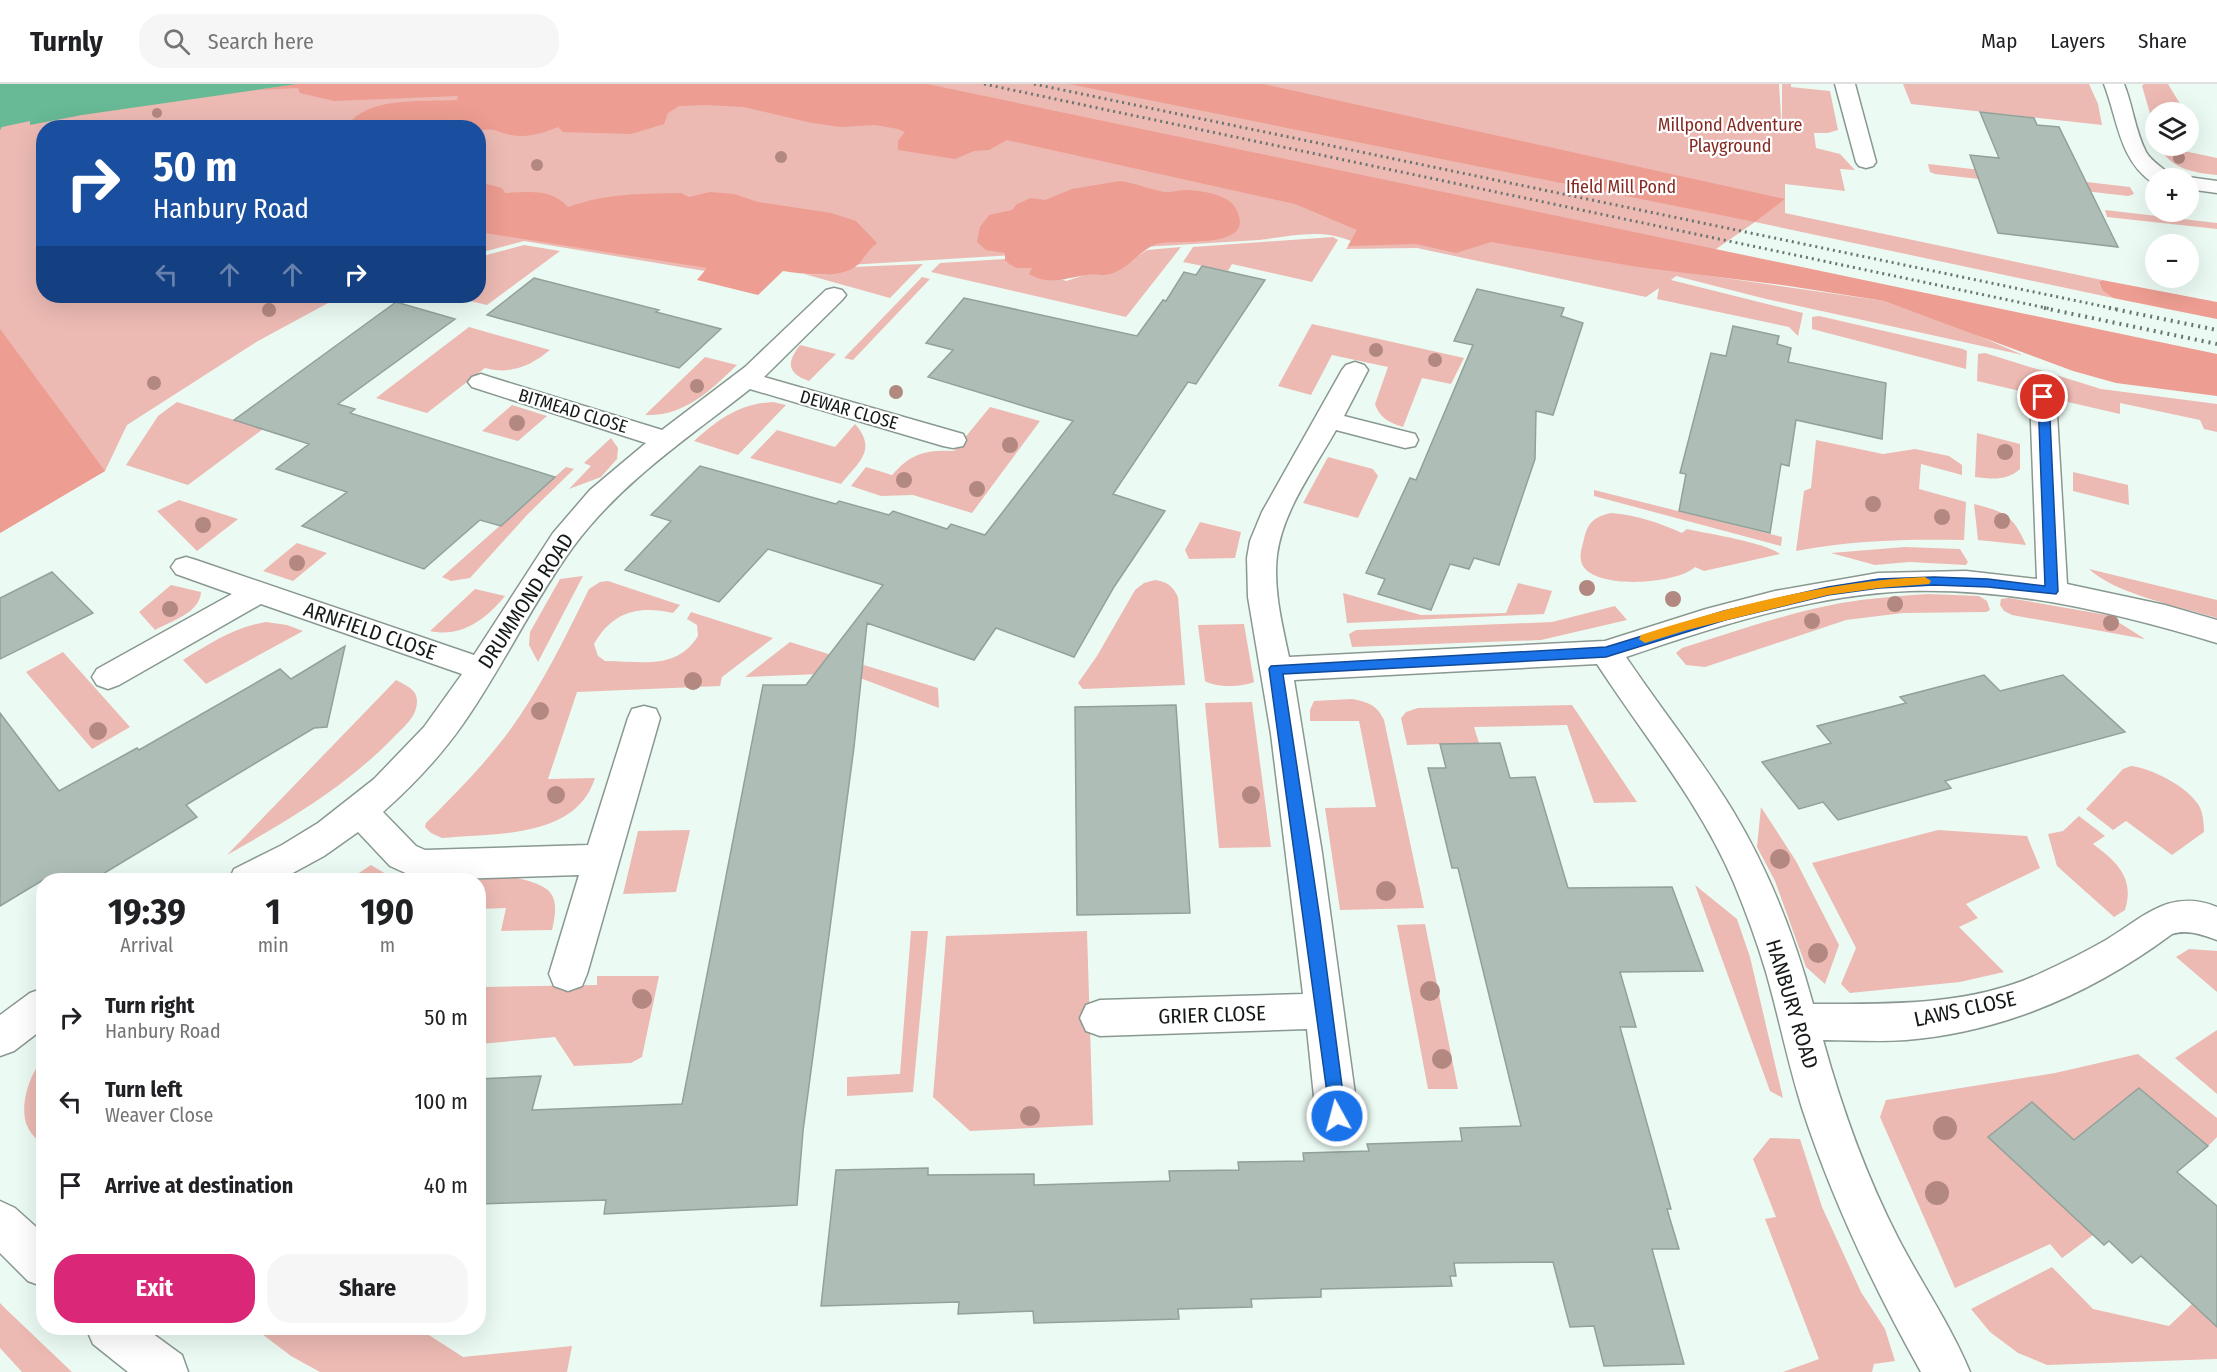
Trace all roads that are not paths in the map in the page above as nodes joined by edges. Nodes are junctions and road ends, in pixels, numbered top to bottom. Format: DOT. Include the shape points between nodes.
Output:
graph roads {
  1 [pos="1845,84"];
  2 [pos="2114,84"];
  3 [pos="1866,162"];
  4 [pos="2146,168"];
  5 [pos="2199,185"];
  6 [pos="2217,187"];
  7 [pos="834,295"];
  8 [pos="1355,370"];
  9 [pos="745,381"];
  10 [pos="481,382"];
  11 [pos="2043,397"];
  12 [pos="1329,420"];
  13 [pos="665,440"];
  14 [pos="953,440"];
  15 [pos="1405,440"];
  16 [pos="186,567"];
  17 [pos="2052,591"];
  18 [pos="259,592"];
  19 [pos="2217,632"];
  20 [pos="1606,652"];
  21 [pos="481,669"];
  22 [pos="1276,669"];
  23 [pos="108,677"];
  24 [pos="644,718"];
  25 [pos="361,812"];
  26 [pos="600,860"];
  27 [pos="260,873"];
  28 [pos="2217,924"];
  29 [pos="568,974"];
  30 [pos="36,1011"];
  31 [pos="1325,1011"];
  32 [pos="1100,1018"];
  33 [pos="1799,1022"];
  34 [pos="0,1038"];
  35 [pos="1337,1116"];
  36 [pos="0,1223"];
  37 [pos="36,1257"];
  38 [pos="118,1335"];
  39 [pos="165,1372"];
  40 [pos="1947,1372"];
  1 -- 3 [label="street"];
  2 -- 4 [label="street" via="2130,138"];
  5 -- 6 [label="street"];
  7 -- 9 [label="street, DRUMMOND ROAD"];
  8 -- 12 [label="street"];
  9 -- 13 [label="street, DRUMMOND ROAD"];
  9 -- 14 [label="street, DEWAR CLOSE"];
  10 -- 13 [label="street, BITMEAD CLOSE"];
  11 -- 17 [label="street"];
  12 -- 15 [label="street"];
  12 -- 22 [label="street" via="1265,542 1264,602"];
  13 -- 21 [label="street, DRUMMOND ROAD" via="583,516 549,559"];
  16 -- 18 [label="street, ARNFIELD CLOSE"];
  17 -- 19 [label="street"];
  17 -- 20 [label="street" via="1988,583 1879,583 1724,616"];
  18 -- 21 [label="street, ARNFIELD CLOSE"];
  18 -- 23 [label="street"];
  20 -- 22 [label="street"];
  20 -- 33 [label="street, HANBURY ROAD" via="1698,784 1729,837 1777,947"];
  21 -- 25 [label="street, DRUMMOND ROAD" via="450,717 408,767"];
  22 -- 31 [label="street"];
  24 -- 26 [label="street"];
  25 -- 26 [label="street" via="395,850 421,865"];
  25 -- 27 [label="street, DRUMMOND ROAD" via="311,846"];
  26 -- 29 [label="street"];
  28 -- 33 [label="street, LAWS CLOSE" via="2202,917 2179,916 2159,923 2120,951 2050,988 1987,1009 1906,1023"];
  30 -- 34 [label="street"];
  31 -- 32 [label="street, GRIER CLOSE"];
  31 -- 35 [label="street"];
  33 -- 40 [label="street, HANBURY ROAD" via="1828,1126 1853,1191 1884,1259"];
  36 -- 37 [label="street"];
  38 -- 39 [label="street"];
}
